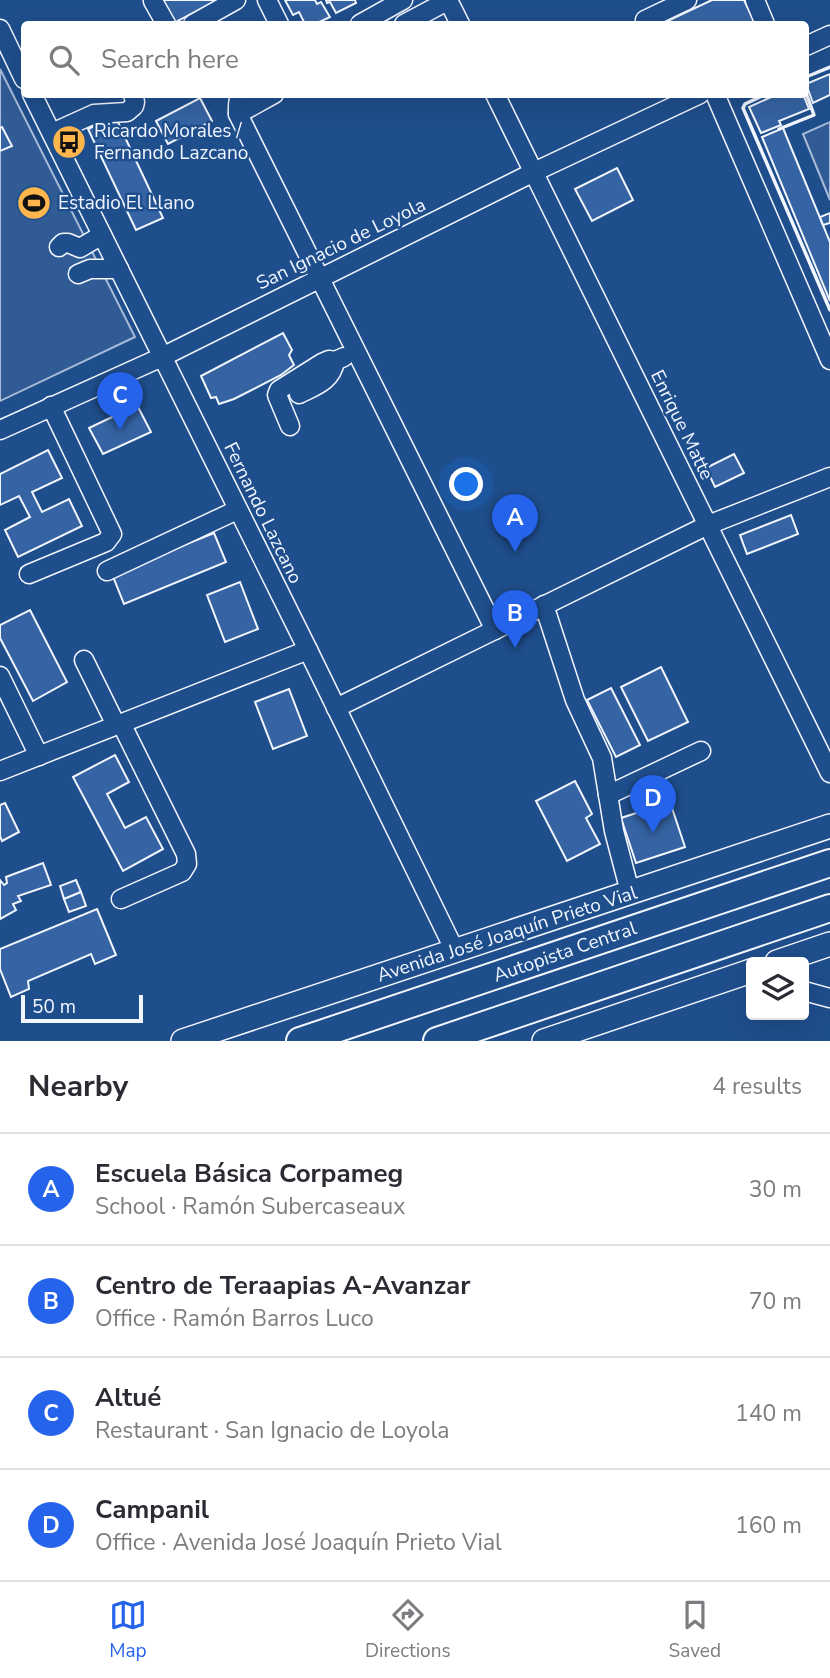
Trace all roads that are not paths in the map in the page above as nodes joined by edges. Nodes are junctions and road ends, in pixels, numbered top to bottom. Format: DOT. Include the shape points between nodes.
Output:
graph roads {
  1 [pos="236,0"];
  2 [pos="267,0"];
  3 [pos="403,0"];
  4 [pos="448,0"];
  5 [pos="687,0"];
  6 [pos="755,0"];
  7 [pos="153,1"];
  8 [pos="645,20"];
  9 [pos="164,21"];
  10 [pos="198,21"];
  11 [pos="278,21"];
  12 [pos="365,21"];
  13 [pos="410,21"];
  14 [pos="458,21"];
  15 [pos="764,21"];
  16 [pos="0,29"];
  17 [pos="830,35"];
  18 [pos="809,45"];
  19 [pos="21,73"];
  20 [pos="34,98"];
  21 [pos="134,98"];
  22 [pos="497,98"];
  23 [pos="691,98"];
  24 [pos="717,98"];
  25 [pos="240,102"];
  26 [pos="52,133"];
  27 [pos="534,172"];
  28 [pos="102,235"];
  29 [pos="59,247"];
  30 [pos="119,270"];
  31 [pos="78,274"];
  32 [pos="320,278"];
  33 [pos="356,351"];
  34 [pos="162,357"];
  35 [pos="830,360"];
  36 [pos="335,361"];
  37 [pos="299,394"];
  38 [pos="51,406"];
  39 [pos="290,426"];
  40 [pos="0,429"];
  41 [pos="830,477"];
  42 [pos="237,510"];
  43 [pos="708,525"];
  44 [pos="107,571"];
  45 [pos="29,573"];
  46 [pos="544,606"];
  47 [pos="495,630"];
  48 [pos="308,650"];
  49 [pos="84,660"];
  50 [pos="0,676"];
  51 [pos="337,708"];
  52 [pos="119,724"];
  53 [pos="701,751"];
  54 [pos="39,756"];
  55 [pos="0,771"];
  56 [pos="830,773"];
  57 [pos="608,795"];
  58 [pos="830,826"];
  59 [pos="830,863"];
  60 [pos="631,892"];
  61 [pos="121,899"];
  62 [pos="830,908"];
  63 [pos="830,944"];
  64 [pos="456,951"];
  65 [pos="792,957"];
  66 [pos="746,974"];
  67 [pos="809,992"];
  68 [pos="830,998"];
  69 [pos="183,1041"];
  70 [pos="300,1041"];
  71 [pos="437,1041"];
  72 [pos="544,1041"];
  1 -- 10 [label="street"];
  2 -- 11 [label="street"];
  3 -- 12 [label="street"];
  4 -- 13 [label="street"];
  4 -- 14 [label="street"];
  5 -- 8 [label="street"];
  6 -- 15 [label="street"];
  7 -- 9 [label="street"];
  16 -- 19 [label="street"];
  17 -- 18 [label="street"];
  20 -- 26 [label="street, Fernando Lazcano"];
  21 -- 26 [label="street" via="134,106 127,112 94,114"];
  22 -- 27 [label="street, Enrique Matte"];
  23 -- 27 [label="street, San Ignacio de Loyola"];
  24 -- 35 [label="street"];
  25 -- 32 [label="street"];
  26 -- 28 [label="street, Fernando Lazcano"];
  27 -- 32 [label="street, San Ignacio de Loyola"];
  27 -- 43 [label="street, Enrique Matte"];
  28 -- 29 [label="street" via="80,248 68,243"];
  28 -- 30 [label="street, Fernando Lazcano"];
  30 -- 31 [label="street" via="90,269"];
  30 -- 34 [label="street, Fernando Lazcano"];
  32 -- 33 [label="street"];
  32 -- 34 [label="street, San Ignacio de Loyola"];
  33 -- 36 [label="street"];
  33 -- 47 [label="street"];
  34 -- 38 [label="street, San Ignacio de Loyola"];
  34 -- 42 [label="street, Fernando Lazcano"];
  36 -- 37 [label="street" via="330,377"];
  36 -- 39 [label="street" via="321,363 279,390 277,396"];
  38 -- 40 [label="street, San Ignacio de Loyola"];
  38 -- 45 [label="street" via="112,534 106,542"];
  41 -- 43 [label="street"];
  42 -- 44 [label="street"];
  42 -- 48 [label="street, Fernando Lazcano"];
  43 -- 46 [label="street"];
  43 -- 56 [label="street, Enrique Matte"];
  46 -- 47 [label="street"];
  46 -- 57 [label="street" via="575,700 602,758"];
  47 -- 51 [label="street"];
  48 -- 51 [label="street, Fernando Lazcano"];
  48 -- 52 [label="street"];
  49 -- 52 [label="street"];
  50 -- 54 [label="street"];
  51 -- 64 [label="street, Fernando Lazcano"];
  52 -- 54 [label="street"];
  52 -- 61 [label="street" via="187,864 182,872"];
  53 -- 57 [label="street"];
  54 -- 55 [label="street"];
  57 -- 60 [label="street"];
  58 -- 60 [label="main road, Avenida José Joaquín Prieto Vial"];
  59 -- 70 [label="highway, Autopista Central"];
  60 -- 64 [label="main road, Avenida José Joaquín Prieto Vial"];
  62 -- 71 [label="highway"];
  63 -- 65 [label="main road"];
  64 -- 69 [label="main road, Avenida José Joaquín Prieto Vial"];
  66 -- 72 [label="main road"];
  67 -- 68 [label="street"];
}
